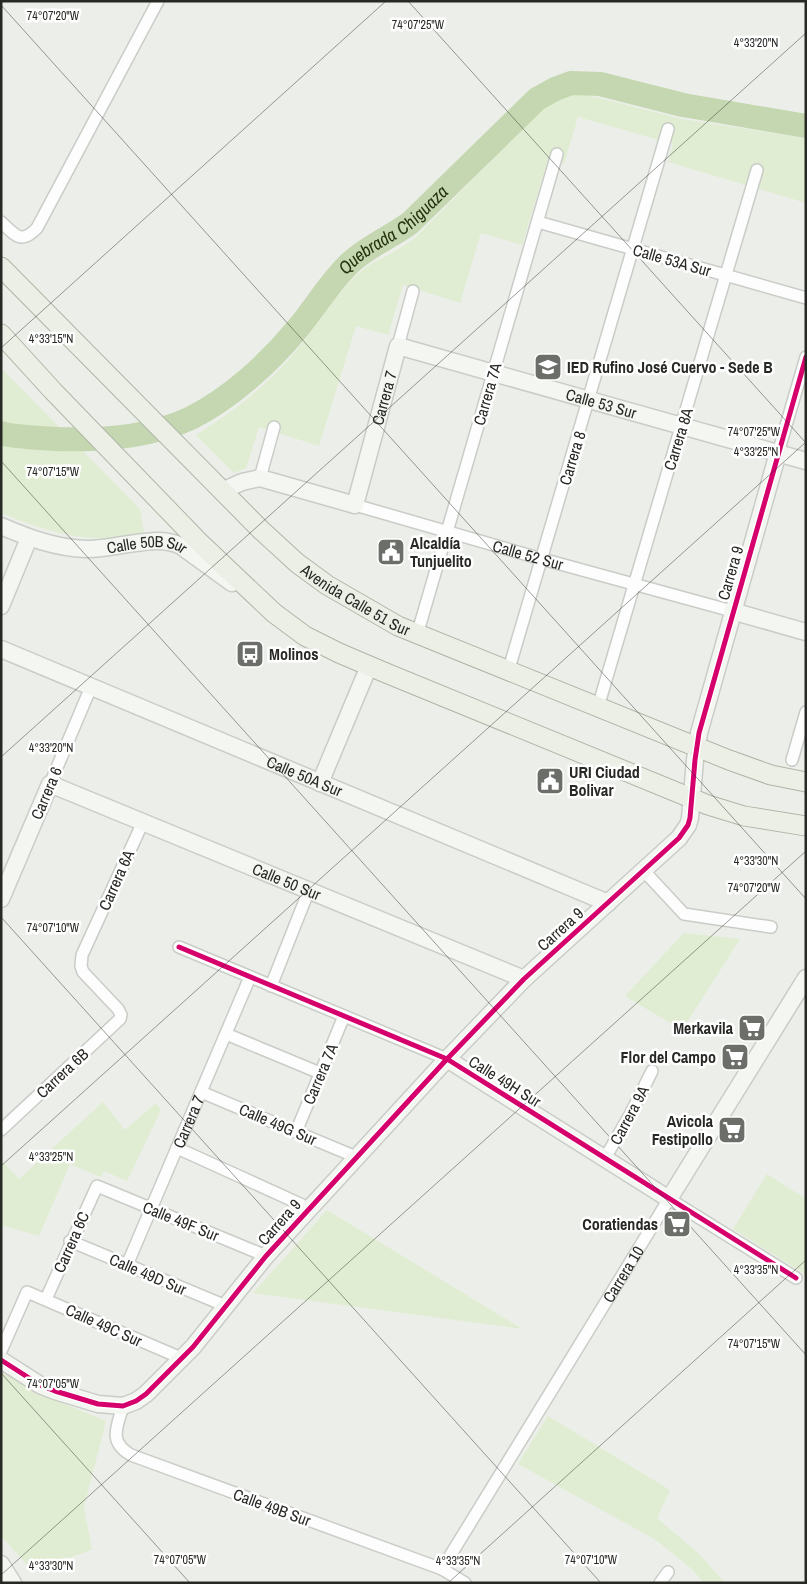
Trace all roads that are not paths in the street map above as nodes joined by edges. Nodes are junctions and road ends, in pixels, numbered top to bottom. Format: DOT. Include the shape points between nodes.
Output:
graph roads {
  1 [pos="158,1"];
  2 [pos="668,129"];
  3 [pos="557,154"];
  4 [pos="757,170"];
  5 [pos="1,222"];
  6 [pos="538,222"];
  7 [pos="634,249"];
  8 [pos="1,267"];
  9 [pos="726,275"];
  10 [pos="413,291"];
  11 [pos="806,298"];
  12 [pos="1,334"];
  13 [pos="398,346"];
  14 [pos="806,357"];
  15 [pos="493,373"];
  16 [pos="589,400"];
  17 [pos="681,426"];
  18 [pos="274,427"];
  19 [pos="778,453"];
  20 [pos="806,461"];
  21 [pos="260,478"];
  22 [pos="222,491"];
  23 [pos="355,505"];
  24 [pos="1,526"];
  25 [pos="447,531"];
  26 [pos="29,538"];
  27 [pos="542,559"];
  28 [pos="634,585"];
  29 [pos="1,606"];
  30 [pos="732,611"];
  31 [pos="274,613"];
  32 [pos="806,632"];
  33 [pos="416,635"];
  34 [pos="1,650"];
  35 [pos="370,666"];
  36 [pos="508,672"];
  37 [pos="91,687"];
  38 [pos="598,707"];
  39 [pos="806,712"];
  40 [pos="696,747"];
  41 [pos="792,760"];
  42 [pos="806,782"];
  43 [pos="320,783"];
  44 [pos="50,784"];
  45 [pos="691,798"];
  46 [pos="142,822"];
  47 [pos="806,826"];
  48 [pos="644,871"];
  49 [pos="309,890"];
  50 [pos="1,899"];
  51 [pos="608,903"];
  52 [pos="771,927"];
  53 [pos="179,947"];
  54 [pos="250,977"];
  55 [pos="806,978"];
  56 [pos="524,979"];
  57 [pos="271,986"];
  58 [pos="121,1015"];
  59 [pos="344,1016"];
  60 [pos="226,1034"];
  61 [pos="446,1059"];
  62 [pos="652,1071"];
  63 [pos="320,1074"];
  64 [pos="201,1092"];
  65 [pos="1,1130"];
  66 [pos="296,1132"];
  67 [pos="177,1148"];
  68 [pos="356,1157"];
  69 [pos="605,1158"];
  70 [pos="97,1186"];
  71 [pos="669,1199"];
  72 [pos="151,1208"];
  73 [pos="309,1208"];
  74 [pos="70,1241"];
  75 [pos="266,1256"];
  76 [pos="127,1265"];
  77 [pos="796,1278"];
  78 [pos="46,1299"];
  79 [pos="226,1306"];
  80 [pos="1,1351"];
  81 [pos="182,1358"];
  82 [pos="1,1360"];
  83 [pos="123,1406"];
  84 [pos="1,1564"];
  85 [pos="442,1569"];
  86 [pos="668,1572"];
  87 [pos="13,1583"];
  88 [pos="465,1583"];
  89 [pos="660,1583"];
  1 -- 5 [label="street" via="37,228 25,238 19,237"];
  2 -- 7 [label="street, Carrera 8"];
  3 -- 6 [label="street, Carrera 7A"];
  4 -- 9 [label="street, Carrera 8A"];
  6 -- 7 [label="street, Calle 53A Sur"];
  6 -- 15 [label="street, Carrera 7A"];
  7 -- 9 [label="street, Calle 53A Sur"];
  7 -- 16 [label="street, Carrera 8"];
  8 -- 22 [label="main road, Avenida Calle 51 Sur"];
  9 -- 11 [label="street, Calle 53A Sur"];
  9 -- 17 [label="street, Carrera 8A"];
  10 -- 13 [label="street, Carrera 7"];
  12 -- 31 [label="main road" via="201,544"];
  13 -- 15 [label="street, Calle 53 Sur"];
  13 -- 23 [label="street, Carrera 7"];
  14 -- 19 [label="street, Carrera 9"];
  15 -- 16 [label="street, Calle 53 Sur"];
  15 -- 25 [label="street, Carrera 7A"];
  16 -- 17 [label="street, Calle 53 Sur"];
  16 -- 27 [label="street, Carrera 8"];
  17 -- 19 [label="street, Calle 53 Sur"];
  17 -- 28 [label="street, Carrera 8A"];
  18 -- 21 [label="street"];
  19 -- 20 [label="street, Calle 53 Sur"];
  19 -- 30 [label="street, Carrera 9"];
  21 -- 22 [label="street"];
  21 -- 23 [label="street, Calle 52 Sur"];
  22 -- 33 [label="main road, Avenida Calle 51 Sur" via="315,577 348,599"];
  23 -- 25 [label="street, Calle 52 Sur"];
  24 -- 26 [label="street, Calle 50B Sur"];
  25 -- 27 [label="street, Calle 52 Sur"];
  25 -- 33 [label="street, Carrera 7A"];
  26 -- 29 [label="street"];
  26 -- 31 [label="street, Calle 50B Sur" via="87,549 160,541 176,543"];
  27 -- 28 [label="street, Calle 52 Sur"];
  27 -- 36 [label="street, Carrera 8"];
  28 -- 30 [label="street, Calle 52 Sur"];
  28 -- 38 [label="street, Carrera 8A"];
  30 -- 32 [label="street, Calle 52 Sur"];
  30 -- 40 [label="street, Carrera 9"];
  31 -- 35 [label="main road" via="305,636"];
  33 -- 36 [label="main road, Avenida Calle 51 Sur"];
  34 -- 37 [label="street, Calle 50A Sur"];
  35 -- 43 [label="street"];
  35 -- 45 [label="main road"];
  36 -- 38 [label="main road, Avenida Calle 51 Sur"];
  37 -- 43 [label="street, Calle 50A Sur"];
  37 -- 44 [label="street, Carrera 6"];
  38 -- 40 [label="main road, Avenida Calle 51 Sur"];
  39 -- 41 [label="street"];
  40 -- 42 [label="main road, Avenida Calle 51 Sur" via="771,775"];
  40 -- 45 [label="street, Carrera 9"];
  43 -- 51 [label="street, Calle 50A Sur"];
  44 -- 46 [label="street, Calle 50 Sur"];
  44 -- 50 [label="street, Carrera 6"];
  45 -- 47 [label="main road" via="744,816"];
  45 -- 48 [label="street, Carrera 9" via="690,818 684,831"];
  46 -- 49 [label="street, Calle 50 Sur"];
  46 -- 58 [label="street, Carrera 6A" via="82,955 83,972"];
  48 -- 51 [label="street, Carrera 9"];
  48 -- 52 [label="street" via="684,914"];
  49 -- 56 [label="street, Calle 50 Sur"];
  49 -- 57 [label="street"];
  51 -- 56 [label="street, Carrera 9"];
  53 -- 54 [label="street, Calle 49H Sur"];
  54 -- 57 [label="street, Calle 49H Sur"];
  54 -- 60 [label="street, Carrera 7"];
  55 -- 71 [label="street, Carrera 10"];
  56 -- 61 [label="street, Carrera 9"];
  57 -- 59 [label="street, Calle 49H Sur"];
  58 -- 65 [label="street, Carrera 6B"];
  59 -- 61 [label="street, Calle 49H Sur"];
  59 -- 63 [label="street, Carrera 7A"];
  60 -- 63 [label="street"];
  60 -- 64 [label="street, Carrera 7"];
  61 -- 68 [label="street, Carrera 9"];
  61 -- 69 [label="street, Calle 49H Sur"];
  62 -- 69 [label="street, Carrera 9A"];
  63 -- 66 [label="street, Carrera 7A"];
  64 -- 66 [label="street, Calle 49G Sur"];
  64 -- 67 [label="street, Carrera 7"];
  66 -- 68 [label="street, Calle 49G Sur"];
  67 -- 72 [label="street, Carrera 7"];
  67 -- 73 [label="street"];
  68 -- 73 [label="street, Carrera 9"];
  69 -- 71 [label="street, Calle 49H Sur"];
  70 -- 72 [label="street, Calle 49F Sur"];
  70 -- 74 [label="street, Carrera 6C"];
  71 -- 77 [label="street, Calle 49H Sur"];
  71 -- 85 [label="street, Carrera 10"];
  72 -- 75 [label="street, Calle 49F Sur"];
  72 -- 76 [label="street, Carrera 7"];
  73 -- 75 [label="street, Carrera 9"];
  74 -- 76 [label="street, Calle 49D Sur"];
  74 -- 78 [label="street, Carrera 6C"];
  75 -- 79 [label="street, Carrera 9"];
  76 -- 79 [label="street, Calle 49D Sur"];
  78 -- 80 [label="street, Calle 49C Sur" via="27,1292"];
  78 -- 81 [label="street, Calle 49C Sur"];
  79 -- 81 [label="street, Carrera 9"];
  81 -- 83 [label="street, Carrera 9" via="146,1394"];
  82 -- 83 [label="street" via="55,1391 98,1404"];
  83 -- 85 [label="street, Calle 49B Sur" via="116,1430 117,1443 131,1455"];
  84 -- 87 [label="street"];
  85 -- 88 [label="street, Calle 49B Sur"];
  86 -- 89 [label="street"];
}
